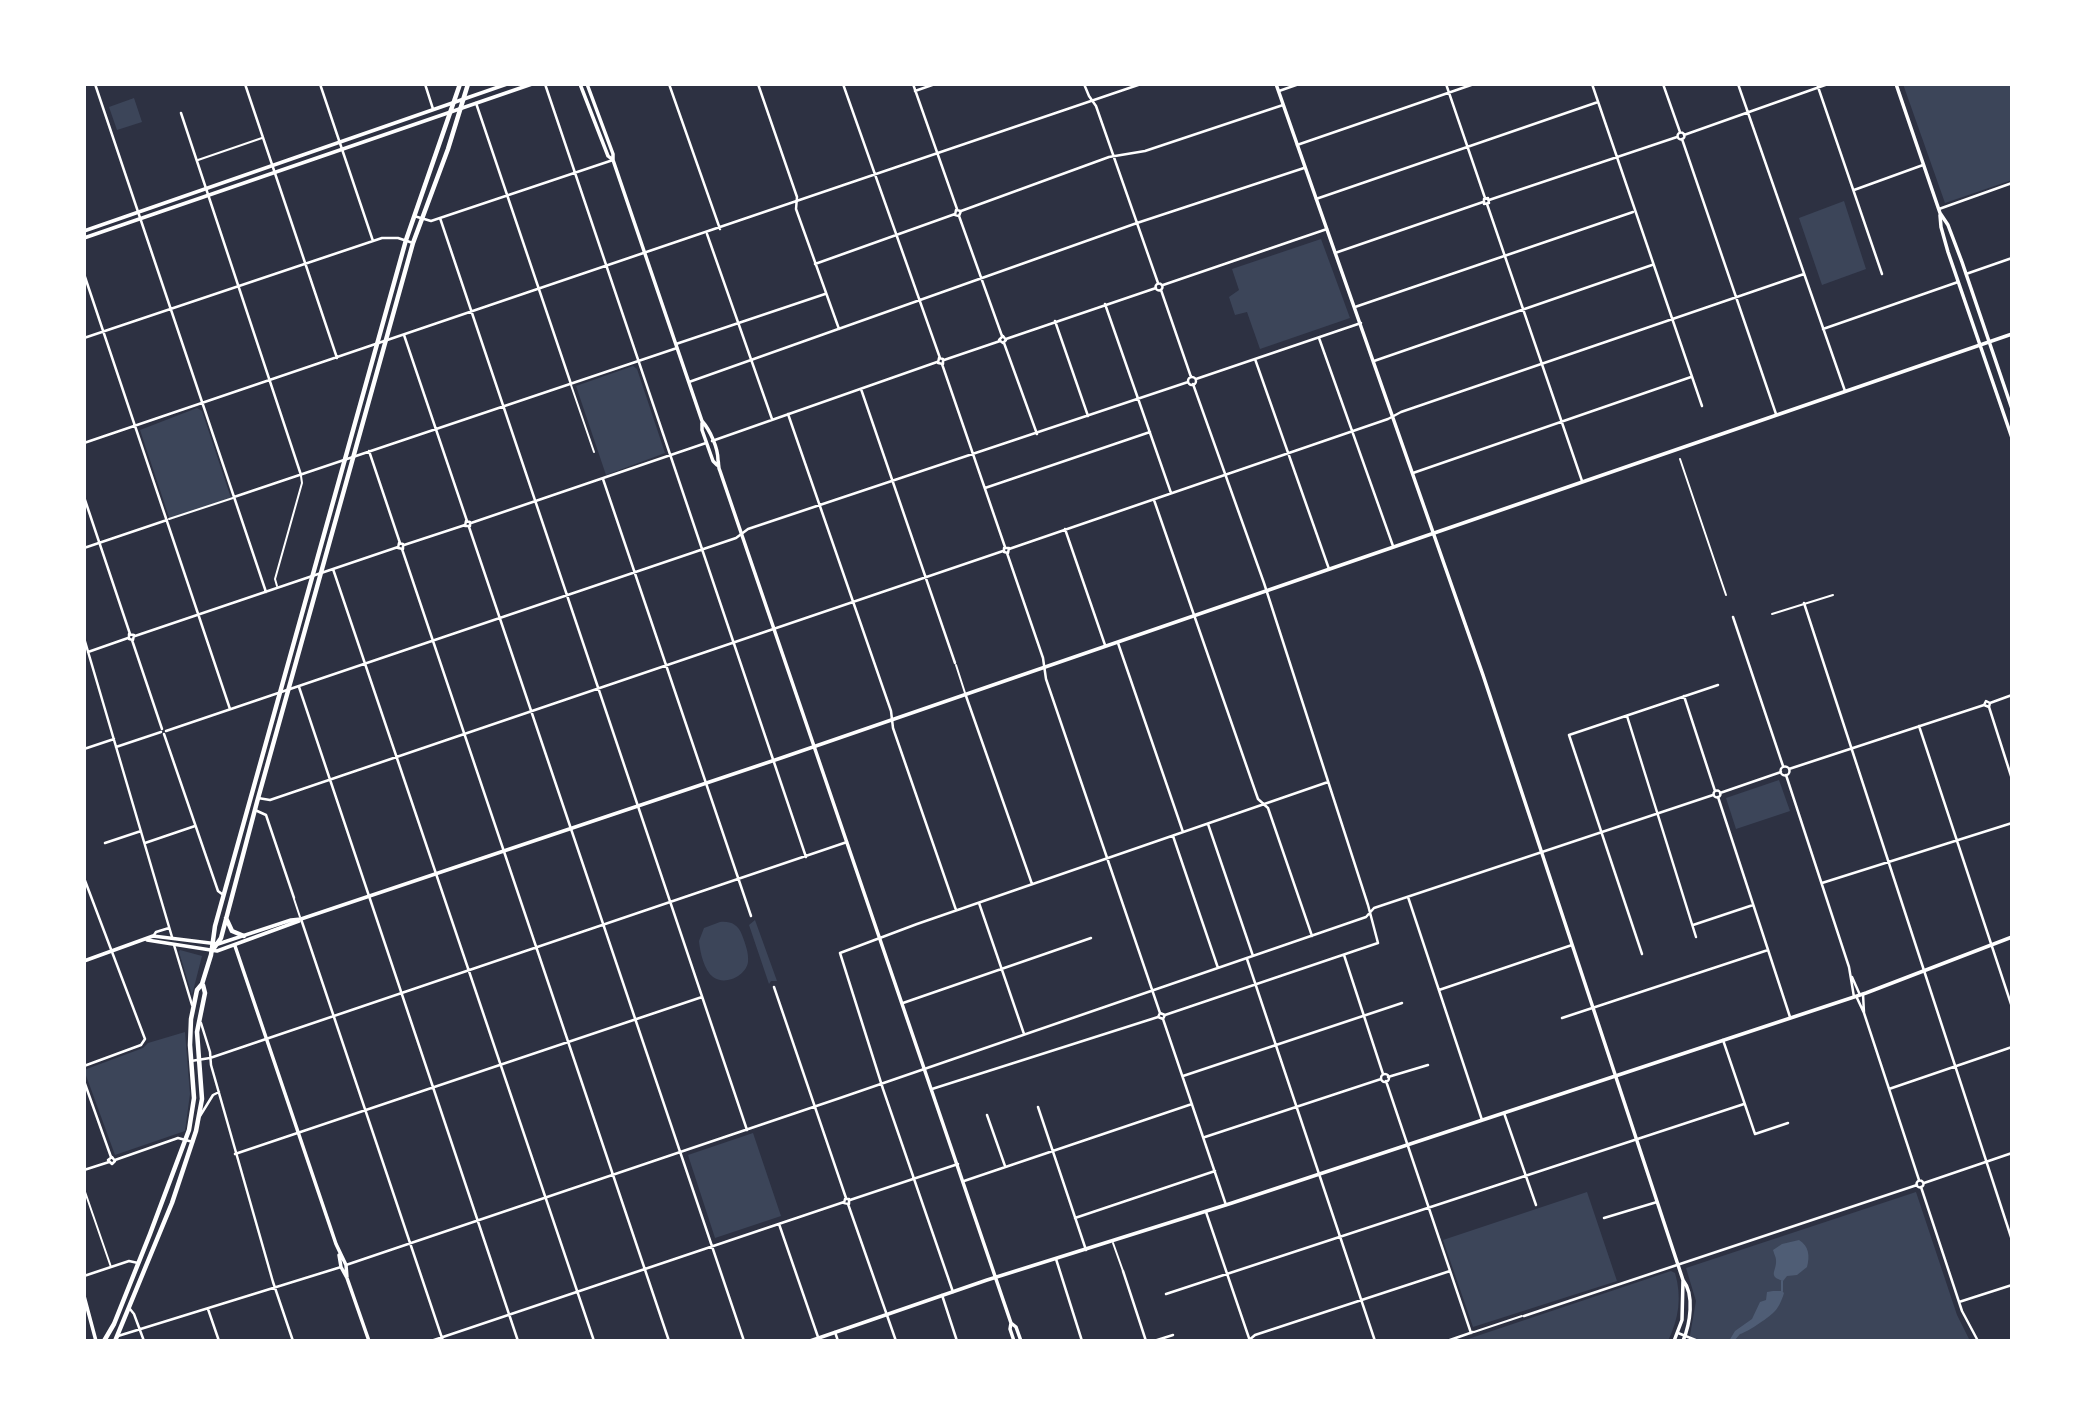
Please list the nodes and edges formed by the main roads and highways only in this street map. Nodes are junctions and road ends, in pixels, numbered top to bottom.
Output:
1 (460, 84) edge
2 (468, 84) edge
3 (507, 84) edge
4 (533, 84) edge
5 (580, 84) edge
6 (587, 84) edge
7 (1276, 84) edge
8 (1896, 84) edge
9 (464, 98) junction
10 (455, 101) junction
11 (462, 108) junction
12 (452, 111) junction
13 (613, 160) junction
14 (1939, 211) junction
15 (84, 231) edge
16 (84, 237) edge
17 (2012, 334) edge
18 (1990, 342) junction
19 (1980, 345) junction
20 (2012, 409) edge
21 (702, 421) junction
22 (2012, 438) edge
23 (718, 465) junction
24 (1434, 532) junction
25 (814, 746) junction
26 (226, 918) junction
27 (301, 919) junction
28 (244, 936) junction
29 (2012, 937) edge
30 (147, 940) junction
31 (214, 944) junction
32 (235, 946) junction
33 (212, 951) junction
34 (84, 961) edge
35 (202, 985) junction
36 (1615, 1075) junction
37 (996, 1277) junction
38 (1683, 1280) junction
39 (84, 1296) edge
40 (1011, 1323) junction
41 (117, 1338) edge
42 (96, 1341) edge
43 (104, 1341) edge
44 (369, 1341) edge
45 (810, 1341) edge
46 (1014, 1341) edge
47 (1021, 1341) edge
48 (1674, 1341) edge
49 (1683, 1341) edge

1 - 10 main road
2 - 9 main road
3 - 9 main road
4 - 11 main road
5 - 13 main road
6 - 13 main road
7 - 24 main road
8 - 14 main road
9 - 10 main road
9 - 11 main road
10 - 12 main road
10 - 15 main road
11 - 12 main road
11 - 26 main road
12 - 16 main road
12 - 31 main road
13 - 21 main road
14 - 18 main road
14 - 19 main road
17 - 18 main road
18 - 19 main road
18 - 20 main road
19 - 22 main road
19 - 24 main road
21 - 23 main road
21 - 23 main road
23 - 25 main road
24 - 25 main road
24 - 36 main road
25 - 27 main road
25 - 37 main road
26 - 28 main road
26 - 31 main road
27 - 28 main road
27 - 32 main road
28 - 31 main road
29 - 36 main road
30 - 31 main road
30 - 33 main road
30 - 34 main road
31 - 33 main road
32 - 33 main road
32 - 44 main road
33 - 35 main road
35 - 41 main road
35 - 43 main road
36 - 37 main road
36 - 38 main road
37 - 40 main road
37 - 45 main road
38 - 48 main road
38 - 49 main road
39 - 42 main road
40 - 46 main road
40 - 47 main road

